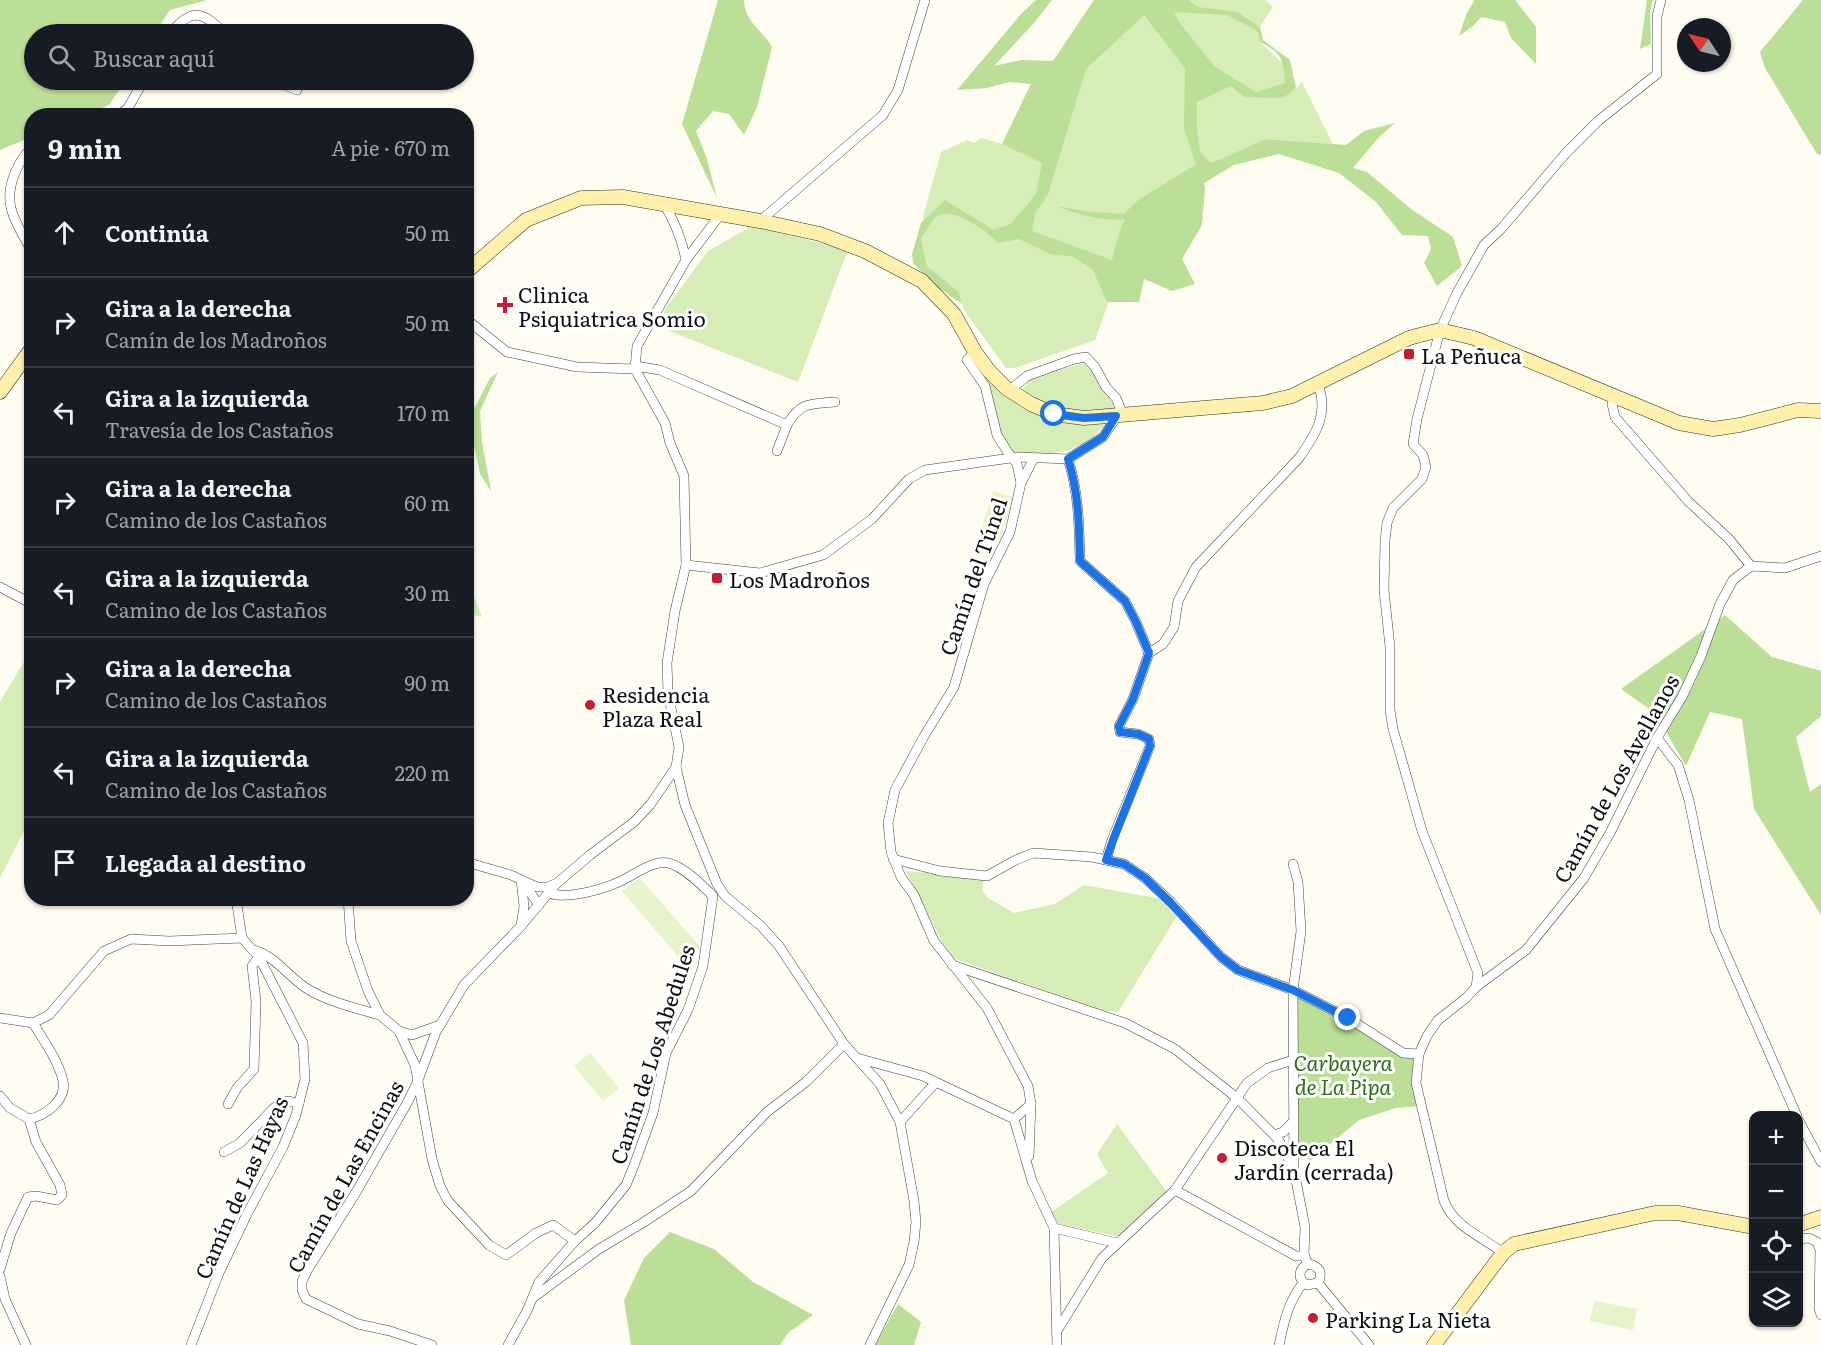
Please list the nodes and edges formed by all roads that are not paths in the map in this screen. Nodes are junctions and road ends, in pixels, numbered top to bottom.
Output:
1 (926, 0) edge
2 (1661, 0) edge
3 (180, 24) edge
4 (215, 24) edge
5 (138, 90) edge
6 (128, 108) edge
7 (24, 157) edge
8 (664, 204) junction
9 (720, 215) junction
10 (760, 222) junction
11 (24, 235) edge
12 (686, 260) junction
13 (474, 265) edge
14 (474, 325) edge
15 (1440, 330) junction
16 (975, 351) junction
17 (24, 359) edge
18 (635, 368) junction
19 (1317, 384) junction
20 (1010, 390) junction
21 (0, 392) edge
22 (1616, 396) junction
23 (835, 402) dead end
24 (1821, 411) edge
25 (1120, 416) junction
26 (787, 425) junction
27 (777, 452) dead end
28 (1014, 458) junction
29 (1034, 458) junction
30 (1068, 459) junction
31 (1021, 483) junction
32 (1821, 556) edge
33 (686, 565) junction
34 (1751, 566) junction
35 (0, 587) edge
36 (24, 600) edge
37 (1149, 653) junction
38 (1657, 738) junction
39 (676, 767) junction
40 (893, 859) junction
41 (1106, 860) junction
42 (1293, 864) dead end
43 (474, 865) edge
44 (521, 880) junction
45 (556, 884) junction
46 (549, 893) junction
47 (539, 905) junction
48 (237, 906) edge
49 (349, 906) edge
50 (521, 926) junction
51 (242, 938) junction
52 (256, 953) junction
53 (952, 965) junction
54 (1476, 987) junction
55 (1293, 990) junction
56 (380, 1015) junction
57 (0, 1018) edge
58 (33, 1023) junction
59 (440, 1025) junction
60 (399, 1031) junction
61 (844, 1044) junction
62 (1419, 1054) junction
63 (857, 1058) junction
64 (1293, 1060) junction
65 (936, 1082) junction
66 (417, 1083) junction
67 (0, 1096) edge
68 (1236, 1098) junction
69 (228, 1104) dead end
70 (299, 1104) junction
71 (1031, 1104) junction
72 (1795, 1111) edge
73 (29, 1119) junction
74 (1014, 1119) junction
75 (900, 1122) junction
76 (1293, 1122) junction
77 (1803, 1127) edge
78 (1274, 1135) junction
79 (224, 1152) dead end
80 (1821, 1162) edge
81 (1029, 1167) junction
82 (1294, 1170) junction
83 (1175, 1190) junction
84 (1821, 1217) edge
85 (1803, 1223) edge
86 (1749, 1226) edge
87 (1054, 1228) junction
88 (1803, 1239) edge
89 (575, 1241) junction
90 (1117, 1243) junction
91 (1503, 1253) junction
92 (1307, 1260) junction
93 (0, 1269) edge
94 (0, 1276) edge
95 (1303, 1282) junction
96 (1318, 1283) junction
97 (532, 1298) junction
98 (1821, 1315) edge
99 (1057, 1331) junction
100 (26, 1345) edge
101 (191, 1345) edge
102 (432, 1345) edge
103 (508, 1345) edge
104 (870, 1345) edge
105 (1057, 1345) edge
106 (1279, 1345) edge
107 (1369, 1345) edge
108 (1434, 1345) edge

1 - 10 street
2 - 15 street
3 - 4 street
5 - 6 street
7 - 11 street
8 - 9 street
8 - 12 street
8 - 13 street
9 - 10 street
9 - 12 street
10 - 16 street
12 - 18 street
14 - 18 street
15 - 19 street
15 - 22 street
15 - 54 street
16 - 20 street
16 - 28 street
17 - 21 street
18 - 26 street
18 - 33 street
19 - 25 street
19 - 37 street
20 - 25 street
20 - 25 street
22 - 24 street
22 - 34 street
23 - 26 street
25 - 30 street
26 - 27 street
28 - 29 street
28 - 31 street
28 - 33 street
29 - 30 street
29 - 31 street
30 - 37 street
31 - 40 street, Camín del Túnel
32 - 34 street
33 - 39 street
34 - 38 street, Camín de Los Avellanos
35 - 36 street
37 - 41 street
38 - 54 street, Camín de Los Avellanos
38 - 72 street
39 - 45 street, Camín de Las Encinas
39 - 61 street
40 - 41 street
40 - 53 street, Camín del Túnel
41 - 55 street
42 - 55 street
43 - 44 street
44 - 45 street
44 - 47 street
44 - 50 street
45 - 46 street, Camín de Las Encinas
46 - 47 street, Camín de Las Encinas
46 - 89 street, Camín de Los Abedules
47 - 50 street, Camín de Las Encinas
48 - 51 street
49 - 56 street
50 - 59 street, Camín de Las Encinas
51 - 52 street, Camín de Las Hayas
51 - 58 street
52 - 56 street
52 - 69 street
52 - 70 street, Camín de Las Hayas
53 - 68 street
53 - 71 street, Camín del Túnel
54 - 62 street, Camín de Los Avellanos
55 - 62 street
55 - 64 street
56 - 60 street
57 - 58 street
58 - 73 street
59 - 60 street
59 - 66 street, Camín de Las Encinas
60 - 66 street
61 - 63 street
61 - 97 street
62 - 91 street, Camín de Los Avellanos
63 - 65 street
63 - 75 street
64 - 68 street
64 - 76 street
65 - 74 street
65 - 75 street
66 - 89 street
66 - 102 street, Camín de Las Encinas
67 - 73 street
68 - 78 street
68 - 83 street
70 - 79 street
70 - 101 street, Camín de Las Hayas
71 - 74 street
71 - 81 street, Camín del Túnel
73 - 93 street
74 - 81 street
75 - 104 street
76 - 78 street
76 - 82 street
77 - 80 street
78 - 82 street
81 - 87 street
82 - 92 street
83 - 90 street
83 - 92 street
84 - 85 street
86 - 91 street
87 - 90 street
87 - 99 street
88 - 98 street
89 - 97 street
90 - 99 street
91 - 108 street
92 - 95 street
92 - 96 street
94 - 100 street
95 - 96 street
95 - 106 street
96 - 107 street
97 - 103 street
99 - 105 street

